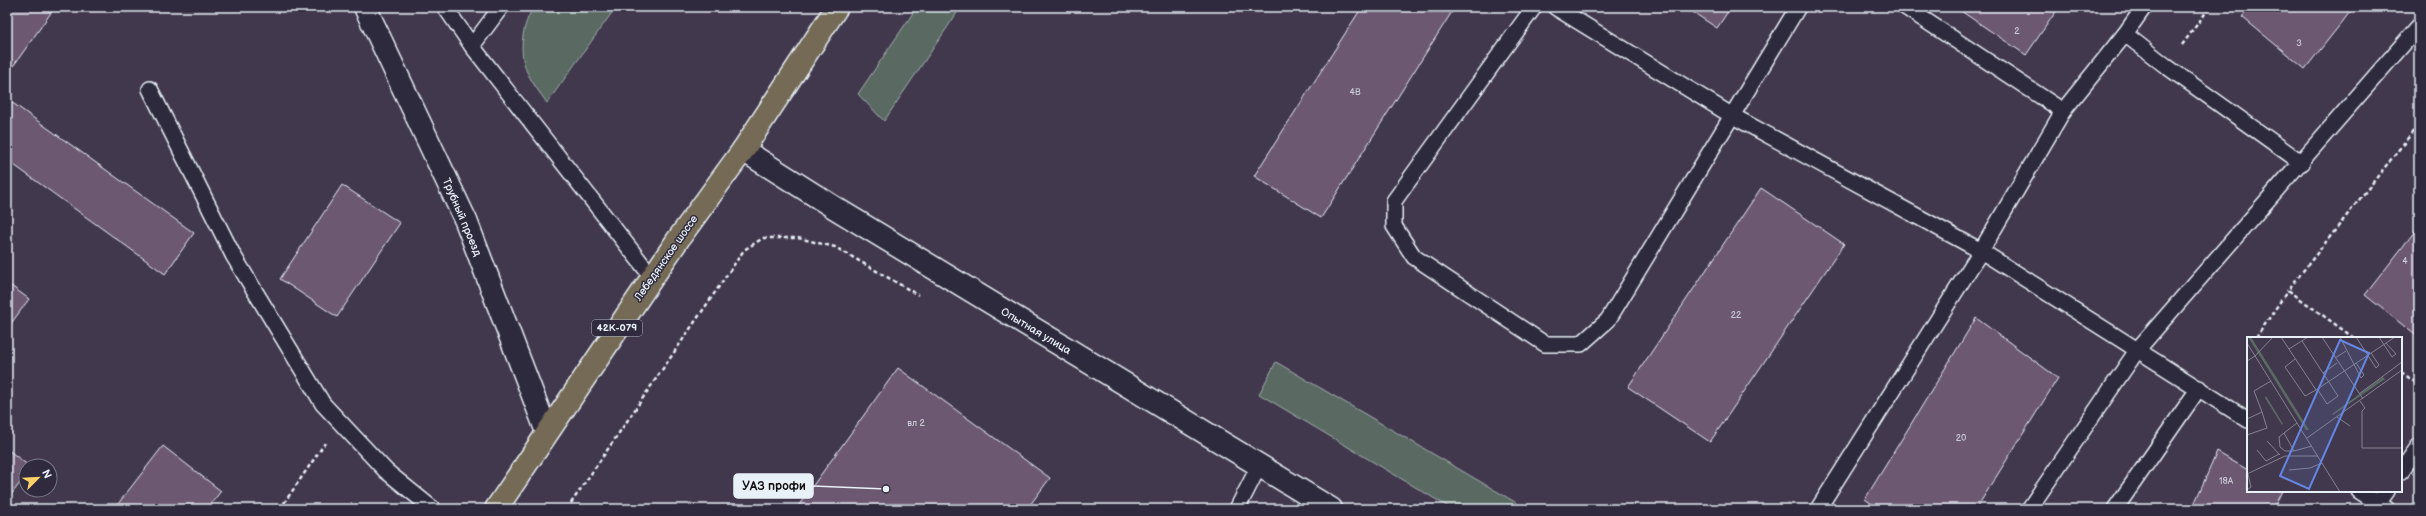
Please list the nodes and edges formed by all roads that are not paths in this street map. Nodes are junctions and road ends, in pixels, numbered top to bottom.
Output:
1 (365, 7) edge
2 (445, 7) edge
3 (501, 7) edge
4 (837, 7) edge
5 (1534, 7) edge
6 (1555, 7) edge
7 (1798, 7) edge
8 (1905, 7) edge
9 (2144, 7) edge
10 (2419, 26) edge
11 (2125, 34) junction
12 (472, 46) junction
13 (150, 89) dead end
14 (2063, 111) junction
15 (1731, 115) junction
16 (743, 150) junction
17 (2302, 163) junction
18 (1981, 251) junction
19 (652, 277) junction
20 (2138, 349) junction
21 (2199, 388) junction
22 (2247, 419) edge
23 (547, 432) junction
24 (2419, 446) edge
25 (1259, 466) junction
26 (2402, 470) edge
27 (2360, 492) edge
28 (2387, 492) edge
29 (2380, 507) edge
30 (433, 509) edge
31 (496, 509) edge
32 (1237, 509) edge
33 (1331, 509) edge
34 (1818, 509) edge
35 (2029, 509) edge
36 (2115, 509) edge

1 - 23 street, Трубный проезд
2 - 12 lane
3 - 12 lane
4 - 16 main road, Лебедянское шоссе / 42К-079
5 - 15 lane
6 - 15 lane
7 - 15 lane
8 - 14 lane
9 - 11 lane
10 - 17 lane
11 - 14 lane
11 - 17 lane
12 - 19 lane
13 - 30 lane
14 - 18 lane
15 - 18 lane
16 - 19 main road, Лебедянское шоссе / 42К-079
16 - 25 street, Опытная улица
17 - 20 lane
18 - 20 lane
18 - 34 lane
19 - 23 main road, Лебедянское шоссе / 42К-079
20 - 21 lane
20 - 35 lane
21 - 22 lane
21 - 36 lane
23 - 31 main road, Лебедянское шоссе / 42К-079
24 - 26 lane
25 - 32 lane
25 - 33 street, Опытная улица
27 - 29 lane
28 - 29 lane

